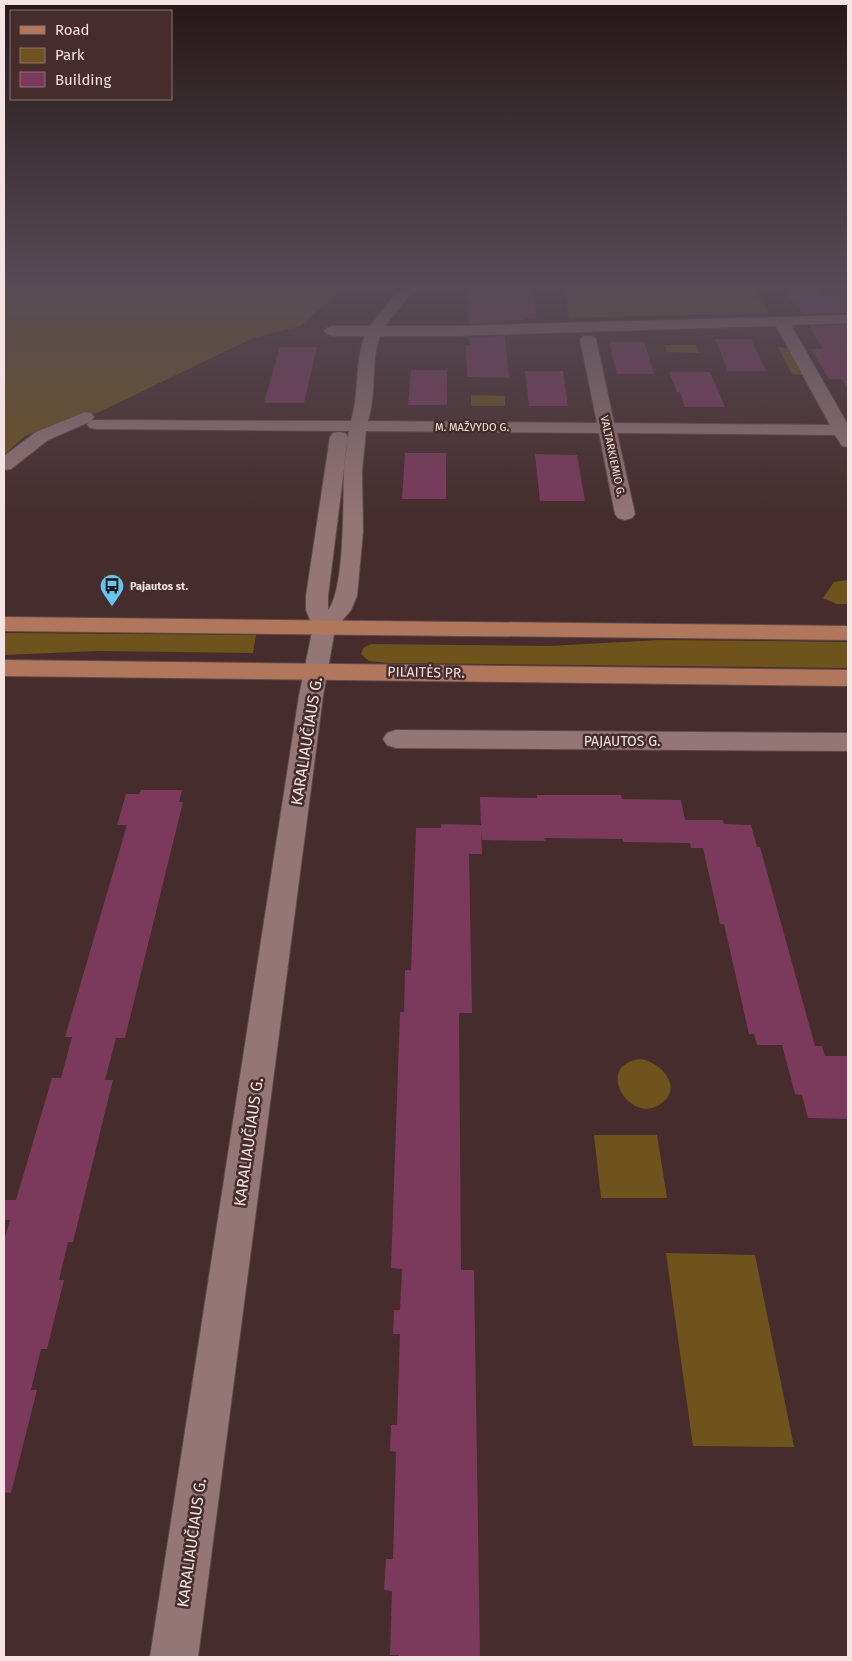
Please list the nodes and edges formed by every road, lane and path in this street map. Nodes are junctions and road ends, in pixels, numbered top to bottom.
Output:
1 (352, 365) edge
2 (366, 365) edge
3 (594, 365) edge
4 (806, 365) edge
5 (350, 381) dead end
6 (349, 421) junction
7 (608, 428) junction
8 (846, 434) edge
9 (4, 465) edge
10 (625, 514) dead end
11 (4, 624) edge
12 (324, 627) junction
13 (848, 633) edge
14 (4, 668) edge
15 (316, 671) junction
16 (848, 678) edge
17 (396, 739) dead end
18 (848, 742) edge
19 (174, 1657) edge

1 - 5 street, KARALIAUČIAUS G.
2 - 6 street, KARALIAUČIAUS G.
3 - 7 street, VALTARKIEMIO G.
4 - 8 street
6 - 7 street, M. MAŽVYDO G.
6 - 9 street, M. MAŽVYDO G.
6 - 12 street, KARALIAUČIAUS G.
6 - 12 street, KARALIAUČIAUS G.
7 - 8 street, M. MAŽVYDO G.
7 - 10 street, VALTARKIEMIO G.
11 - 12 main road
12 - 13 main road
12 - 15 street, KARALIAUČIAUS G.
14 - 15 main road, PILAITĖS PR.
15 - 16 main road, PILAITĖS PR.
15 - 19 street, KARALIAUČIAUS G.
17 - 18 street, PAJAUTOS G.

